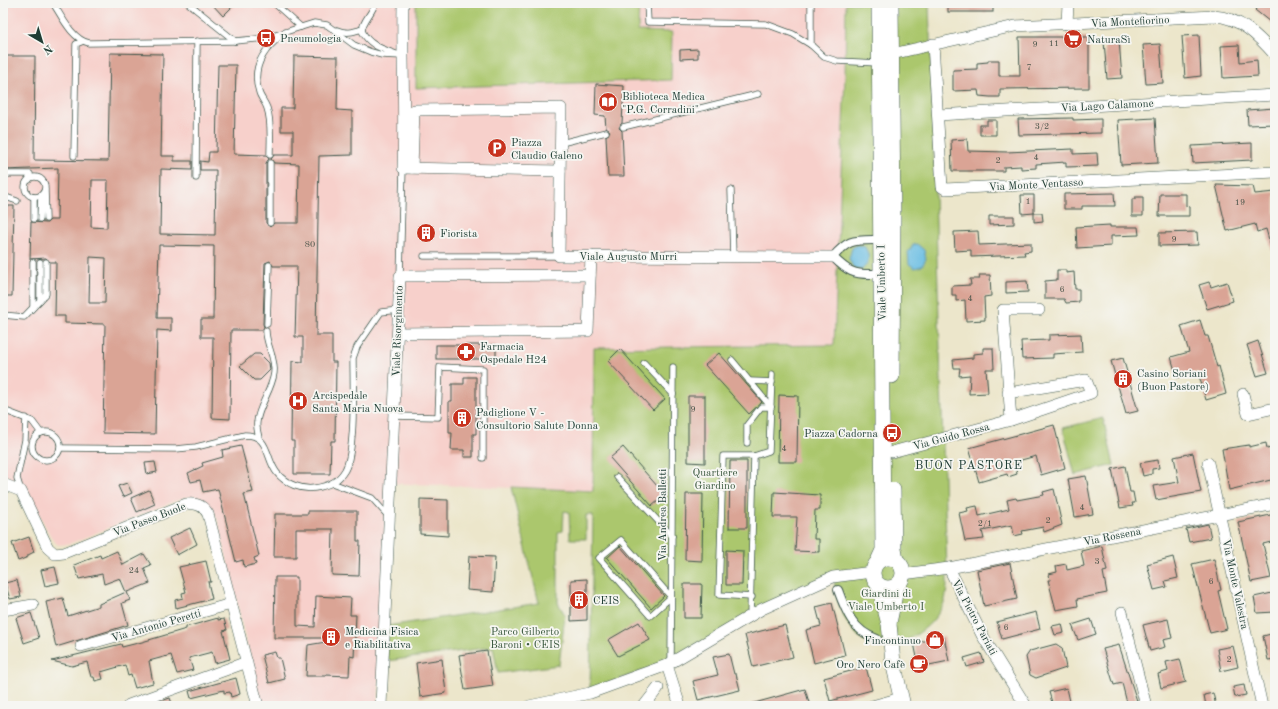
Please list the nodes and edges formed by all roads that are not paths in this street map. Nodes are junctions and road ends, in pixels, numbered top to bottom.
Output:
1 (53, 3) edge
2 (188, 3) edge
3 (274, 3) edge
4 (375, 3) edge
5 (403, 3) edge
6 (647, 3) edge
7 (811, 3) edge
8 (879, 3) edge
9 (891, 3) edge
10 (1068, 3) edge
11 (1067, 24) junction
12 (327, 25) junction
13 (301, 27) junction
14 (362, 29) junction
15 (286, 32) junction
16 (354, 32) junction
17 (365, 36) junction
18 (197, 41) junction
19 (235, 41) junction
20 (81, 42) junction
21 (351, 42) junction
22 (933, 44) junction
23 (811, 45) junction
24 (356, 46) junction
25 (892, 54) junction
26 (1275, 55) edge
27 (402, 56) junction
28 (878, 63) junction
29 (758, 94) dead end
30 (1275, 95) edge
31 (938, 116) junction
32 (409, 117) junction
33 (622, 127) dead end
34 (606, 132) dead end
35 (561, 143) junction
36 (270, 155) dead end
37 (74, 156) dead end
38 (270, 163) dead end
39 (408, 168) junction
40 (560, 171) junction
41 (1275, 172) edge
42 (3, 174) edge
43 (196, 178) dead end
44 (29, 180) junction
45 (45, 188) junction
46 (731, 190) dead end
47 (3, 196) edge
48 (41, 196) junction
49 (34, 197) junction
50 (17, 201) dead end
51 (40, 219) junction
52 (270, 222) dead end
53 (873, 240) dead end
54 (424, 256) dead end
55 (559, 256) junction
56 (591, 256) junction
57 (733, 256) junction
58 (833, 257) junction
59 (33, 262) dead end
60 (40, 262) dead end
61 (46, 262) dead end
62 (269, 266) dead end
63 (874, 274) dead end
64 (590, 275) junction
65 (400, 276) junction
66 (40, 300) junction
67 (33, 307) junction
68 (398, 310) junction
69 (1039, 310) dead end
70 (3, 315) edge
71 (267, 324) dead end
72 (266, 331) dead end
73 (398, 333) junction
74 (732, 360) dead end
75 (644, 363) dead end
76 (673, 367) dead end
77 (772, 374) dead end
78 (749, 381) junction
79 (772, 382) junction
80 (1008, 393) junction
81 (673, 394) junction
82 (1243, 394) dead end
83 (771, 407) junction
84 (1275, 408) edge
85 (3, 410) edge
86 (394, 416) junction
87 (26, 418) junction
88 (1010, 420) junction
89 (41, 433) junction
90 (259, 438) junction
91 (747, 443) dead end
92 (60, 448) junction
93 (892, 452) junction
94 (754, 456) junction
95 (483, 458) dead end
96 (1208, 463) dead end
97 (617, 477) dead end
98 (332, 483) junction
99 (3, 484) edge
100 (21, 492) junction
101 (1275, 504) edge
102 (1220, 514) junction
103 (389, 517) junction
104 (672, 536) junction
105 (896, 560) junction
106 (875, 566) junction
107 (949, 568) junction
108 (900, 580) junction
109 (879, 586) junction
110 (838, 590) dead end
111 (671, 597) junction
112 (752, 597) junction
113 (231, 604) junction
114 (33, 605) dead end
115 (3, 610) edge
116 (1122, 612) dead end
117 (750, 616) junction
118 (889, 624) junction
119 (877, 638) dead end
120 (81, 646) dead end
121 (247, 662) junction
122 (669, 664) junction
123 (658, 688) dead end
124 (902, 702) edge
125 (129, 705) edge
126 (258, 706) edge
127 (381, 706) edge
128 (529, 706) edge
129 (644, 706) edge
130 (680, 706) edge
131 (872, 706) edge
132 (1026, 706) edge
133 (1146, 706) edge
134 (1262, 706) edge

1 - 20 lane
2 - 19 lane
3 - 13 lane
4 - 14 lane
5 - 27 street, Viale Risorgimento
6 - 23 lane
7 - 23 lane
8 - 28 main road, Viale Umberto I
9 - 25 main road, Viale Umberto I
10 - 11 street
11 - 22 street, Via Montefiorino
11 - 26 street, Via Montefiorino
12 - 13 lane
12 - 16 lane
12 - 21 lane
13 - 15 lane
14 - 16 lane
14 - 17 lane
15 - 19 lane
15 - 36 lane
16 - 17 lane
16 - 21 lane
17 - 24 lane
17 - 27 lane
18 - 19 lane
18 - 20 lane
18 - 43 lane
20 - 37 lane
21 - 24 lane
22 - 25 street, Via Montefiorino
22 - 31 street, Via Monte Ventasso
23 - 28 lane
24 - 27 lane
25 - 93 main road, Viale Umberto I
27 - 32 street, Viale Risorgimento
28 - 106 main road, Viale Umberto I
29 - 33 lane
30 - 31 street, Via Lago Calamone
31 - 41 street, Via Monte Ventasso
32 - 35 street
32 - 39 street, Viale Risorgimento
34 - 35 lane
35 - 40 street
38 - 52 lane
39 - 40 street
39 - 65 lane, Viale Risorgimento
40 - 55 street
42 - 44 lane
44 - 45 lane
44 - 49 lane
45 - 48 lane
45 - 51 lane
46 - 57 lane
47 - 50 lane
48 - 49 lane
48 - 51 lane
49 - 51 lane
53 - 58 street
54 - 55 lane, Viale Augusto Murri
55 - 56 street, Viale Augusto Murri
56 - 57 street, Viale Augusto Murri
56 - 64 street
57 - 58 street, Viale Augusto Murri
58 - 63 street
59 - 67 lane
60 - 66 lane
61 - 66 lane
62 - 71 lane
64 - 65 street, Viale Augusto Murri
64 - 73 street
65 - 68 street, Viale Risorgimento
66 - 67 lane
67 - 70 lane
68 - 73 street, Viale Risorgimento
68 - 98 lane
69 - 80 street
72 - 90 lane
73 - 86 street, Viale Risorgimento
74 - 78 lane
75 - 81 lane
76 - 81 lane, Via Andrea Balletti
77 - 79 lane
78 - 79 lane
78 - 83 lane
79 - 83 lane
80 - 88 street
80 - 88 street, Via Guido Rossa
81 - 104 lane, Via Andrea Balletti
82 - 84 street
83 - 91 lane
83 - 94 lane
85 - 87 lane
86 - 95 lane
86 - 103 street, Viale Risorgimento
87 - 89 lane
87 - 100 lane
88 - 93 street, Via Guido Rossa
89 - 92 lane
89 - 92 lane
90 - 92 lane
90 - 98 lane
93 - 105 main road, Viale Umberto I
94 - 112 lane
94 - 112 lane
96 - 102 street, Via Monte Valestra
97 - 104 lane
98 - 103 lane
99 - 100 street
100 - 113 street, Via Passo Buole
101 - 102 street, Via Rossena
102 - 107 street, Via Rossena
102 - 134 street, Via Monte Valestra
103 - 127 street, Viale Risorgimento
104 - 111 lane, Via Andrea Balletti
105 - 106 main road
105 - 108 main road
106 - 109 main road
106 - 117 street
107 - 108 street, Via Pietro Pariati
107 - 132 street, Via Pietro Pariati
108 - 109 main road
108 - 118 main road
109 - 118 main road
110 - 119 street
111 - 111 lane
111 - 122 lane, Via Andrea Balletti
112 - 117 lane
113 - 120 street, Via Antonio Peretti
113 - 121 street, Via Passo Buole
114 - 115 street
116 - 133 street
117 - 122 street
118 - 124 main road
121 - 125 street
121 - 126 street, Via Passo Buole
122 - 128 street
122 - 130 street
123 - 129 street
124 - 131 street

